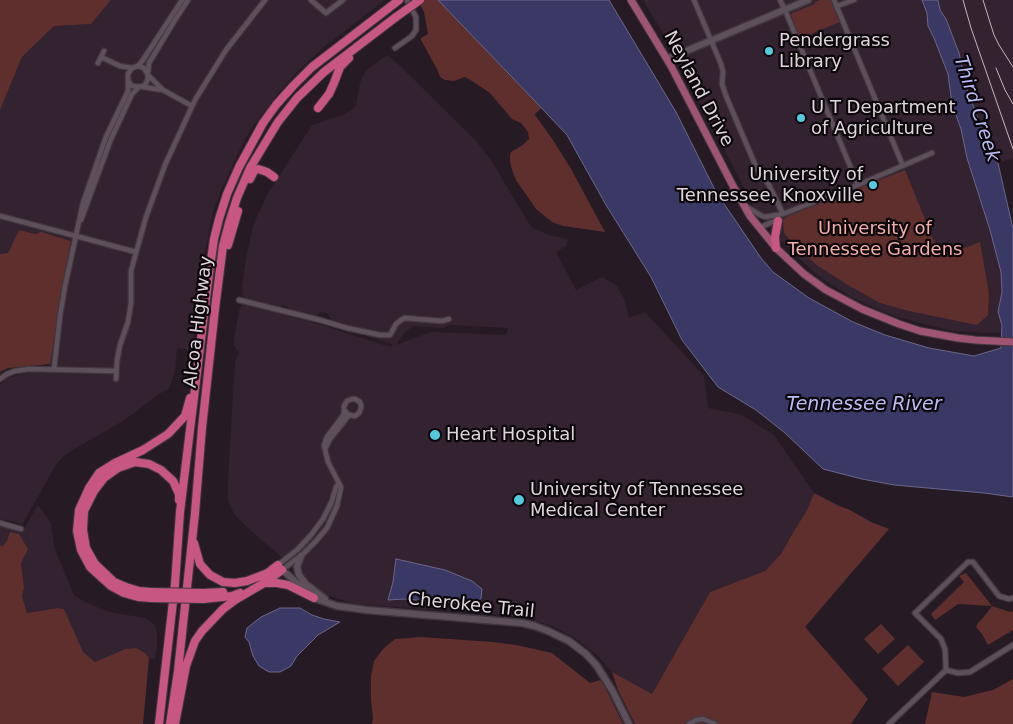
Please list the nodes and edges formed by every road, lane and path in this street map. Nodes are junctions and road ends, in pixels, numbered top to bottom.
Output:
1 (182, 0) edge
2 (188, 0) edge
3 (264, 0) edge
4 (311, 0) edge
5 (343, 0) edge
6 (399, 0) edge
7 (407, 0) edge
8 (420, 0) edge
9 (632, 0) edge
10 (694, 0) edge
11 (780, 0) edge
12 (808, 0) edge
13 (834, 0) edge
14 (854, 0) edge
15 (837, 6) junction
16 (785, 10) junction
17 (384, 27) junction
18 (710, 40) junction
19 (395, 48) dead end
20 (104, 51) dead end
21 (101, 57) junction
22 (666, 59) junction
23 (98, 63) dead end
24 (120, 66) junction
25 (138, 66) junction
26 (132, 68) junction
27 (148, 74) junction
28 (128, 79) junction
29 (140, 87) junction
30 (163, 90) junction
31 (192, 106) junction
32 (318, 108) dead end
33 (932, 153) dead end
34 (903, 166) junction
35 (274, 177) dead end
36 (858, 185) junction
37 (743, 204) junction
38 (0, 216) edge
39 (780, 217) junction
40 (760, 228) junction
41 (77, 233) junction
42 (776, 248) junction
43 (136, 252) junction
44 (219, 281) junction
45 (239, 300) dead end
46 (449, 319) dead end
47 (203, 320) junction
48 (1013, 342) edge
49 (54, 370) junction
50 (116, 371) junction
51 (0, 379) edge
52 (116, 379) dead end
53 (345, 411) junction
54 (349, 415) junction
55 (325, 451) junction
56 (339, 483) junction
57 (180, 512) junction
58 (0, 523) edge
59 (21, 529) dead end
60 (193, 533) junction
61 (301, 556) junction
62 (280, 568) junction
63 (268, 573) junction
64 (264, 583) junction
65 (151, 595) junction
66 (203, 596) junction
67 (314, 598) junction
68 (1013, 598) edge
69 (336, 606) junction
70 (1013, 645) edge
71 (946, 670) junction
72 (160, 724) edge
73 (170, 724) edge
74 (175, 724) edge
75 (629, 724) edge
76 (689, 724) edge
77 (714, 724) edge
78 (889, 724) edge

1 - 25 street
2 - 27 street
3 - 31 street
4 - 5 street
6 - 47 highway, Alcoa Highway
7 - 19 street
8 - 17 highway, Alcoa Highway, bridge
9 - 22 main road, Neyland Drive
10 - 18 street
11 - 16 street
12 - 16 street
13 - 15 street
14 - 15 street
15 - 34 street
16 - 18 street
16 - 36 street
17 - 32 highway
17 - 44 highway, Alcoa Highway
18 - 22 street
18 - 39 street
20 - 21 street
21 - 23 street
21 - 24 street
22 - 37 main road, Neyland Drive
24 - 26 street
24 - 28 street
25 - 26 street
25 - 27 street
26 - 28 street
27 - 29 street
27 - 30 street
28 - 29 street
28 - 41 street
29 - 30 street
29 - 41 street
30 - 31 street
31 - 43 street
33 - 34 street
34 - 36 street
35 - 44 highway
36 - 39 street
37 - 39 street
37 - 40 main road, Neyland Drive
38 - 41 street
39 - 40 street
39 - 42 highway
40 - 42 main road, Neyland Drive
41 - 43 street
41 - 49 street
42 - 48 main road, Neyland Drive
43 - 50 street
44 - 60 highway, Alcoa Highway
45 - 46 street
47 - 57 highway, Alcoa Highway
47 - 65 highway
49 - 50 street
49 - 51 street
50 - 52 street
53 - 54 street
53 - 54 street
53 - 55 street
54 - 55 street
55 - 56 street
56 - 61 street
56 - 62 street
57 - 65 highway
57 - 72 highway, Alcoa Highway
58 - 59 street
60 - 63 highway
60 - 73 highway, Alcoa Highway
61 - 62 street
61 - 69 street
62 - 63 highway
62 - 64 highway
62 - 67 street, Cherokee Trail
63 - 66 highway
64 - 66 highway
64 - 67 highway
64 - 74 highway
65 - 66 highway, bridge
67 - 69 street, Cherokee Trail
68 - 71 street
69 - 75 street, Cherokee Trail
70 - 71 street
71 - 78 street
76 - 77 street

